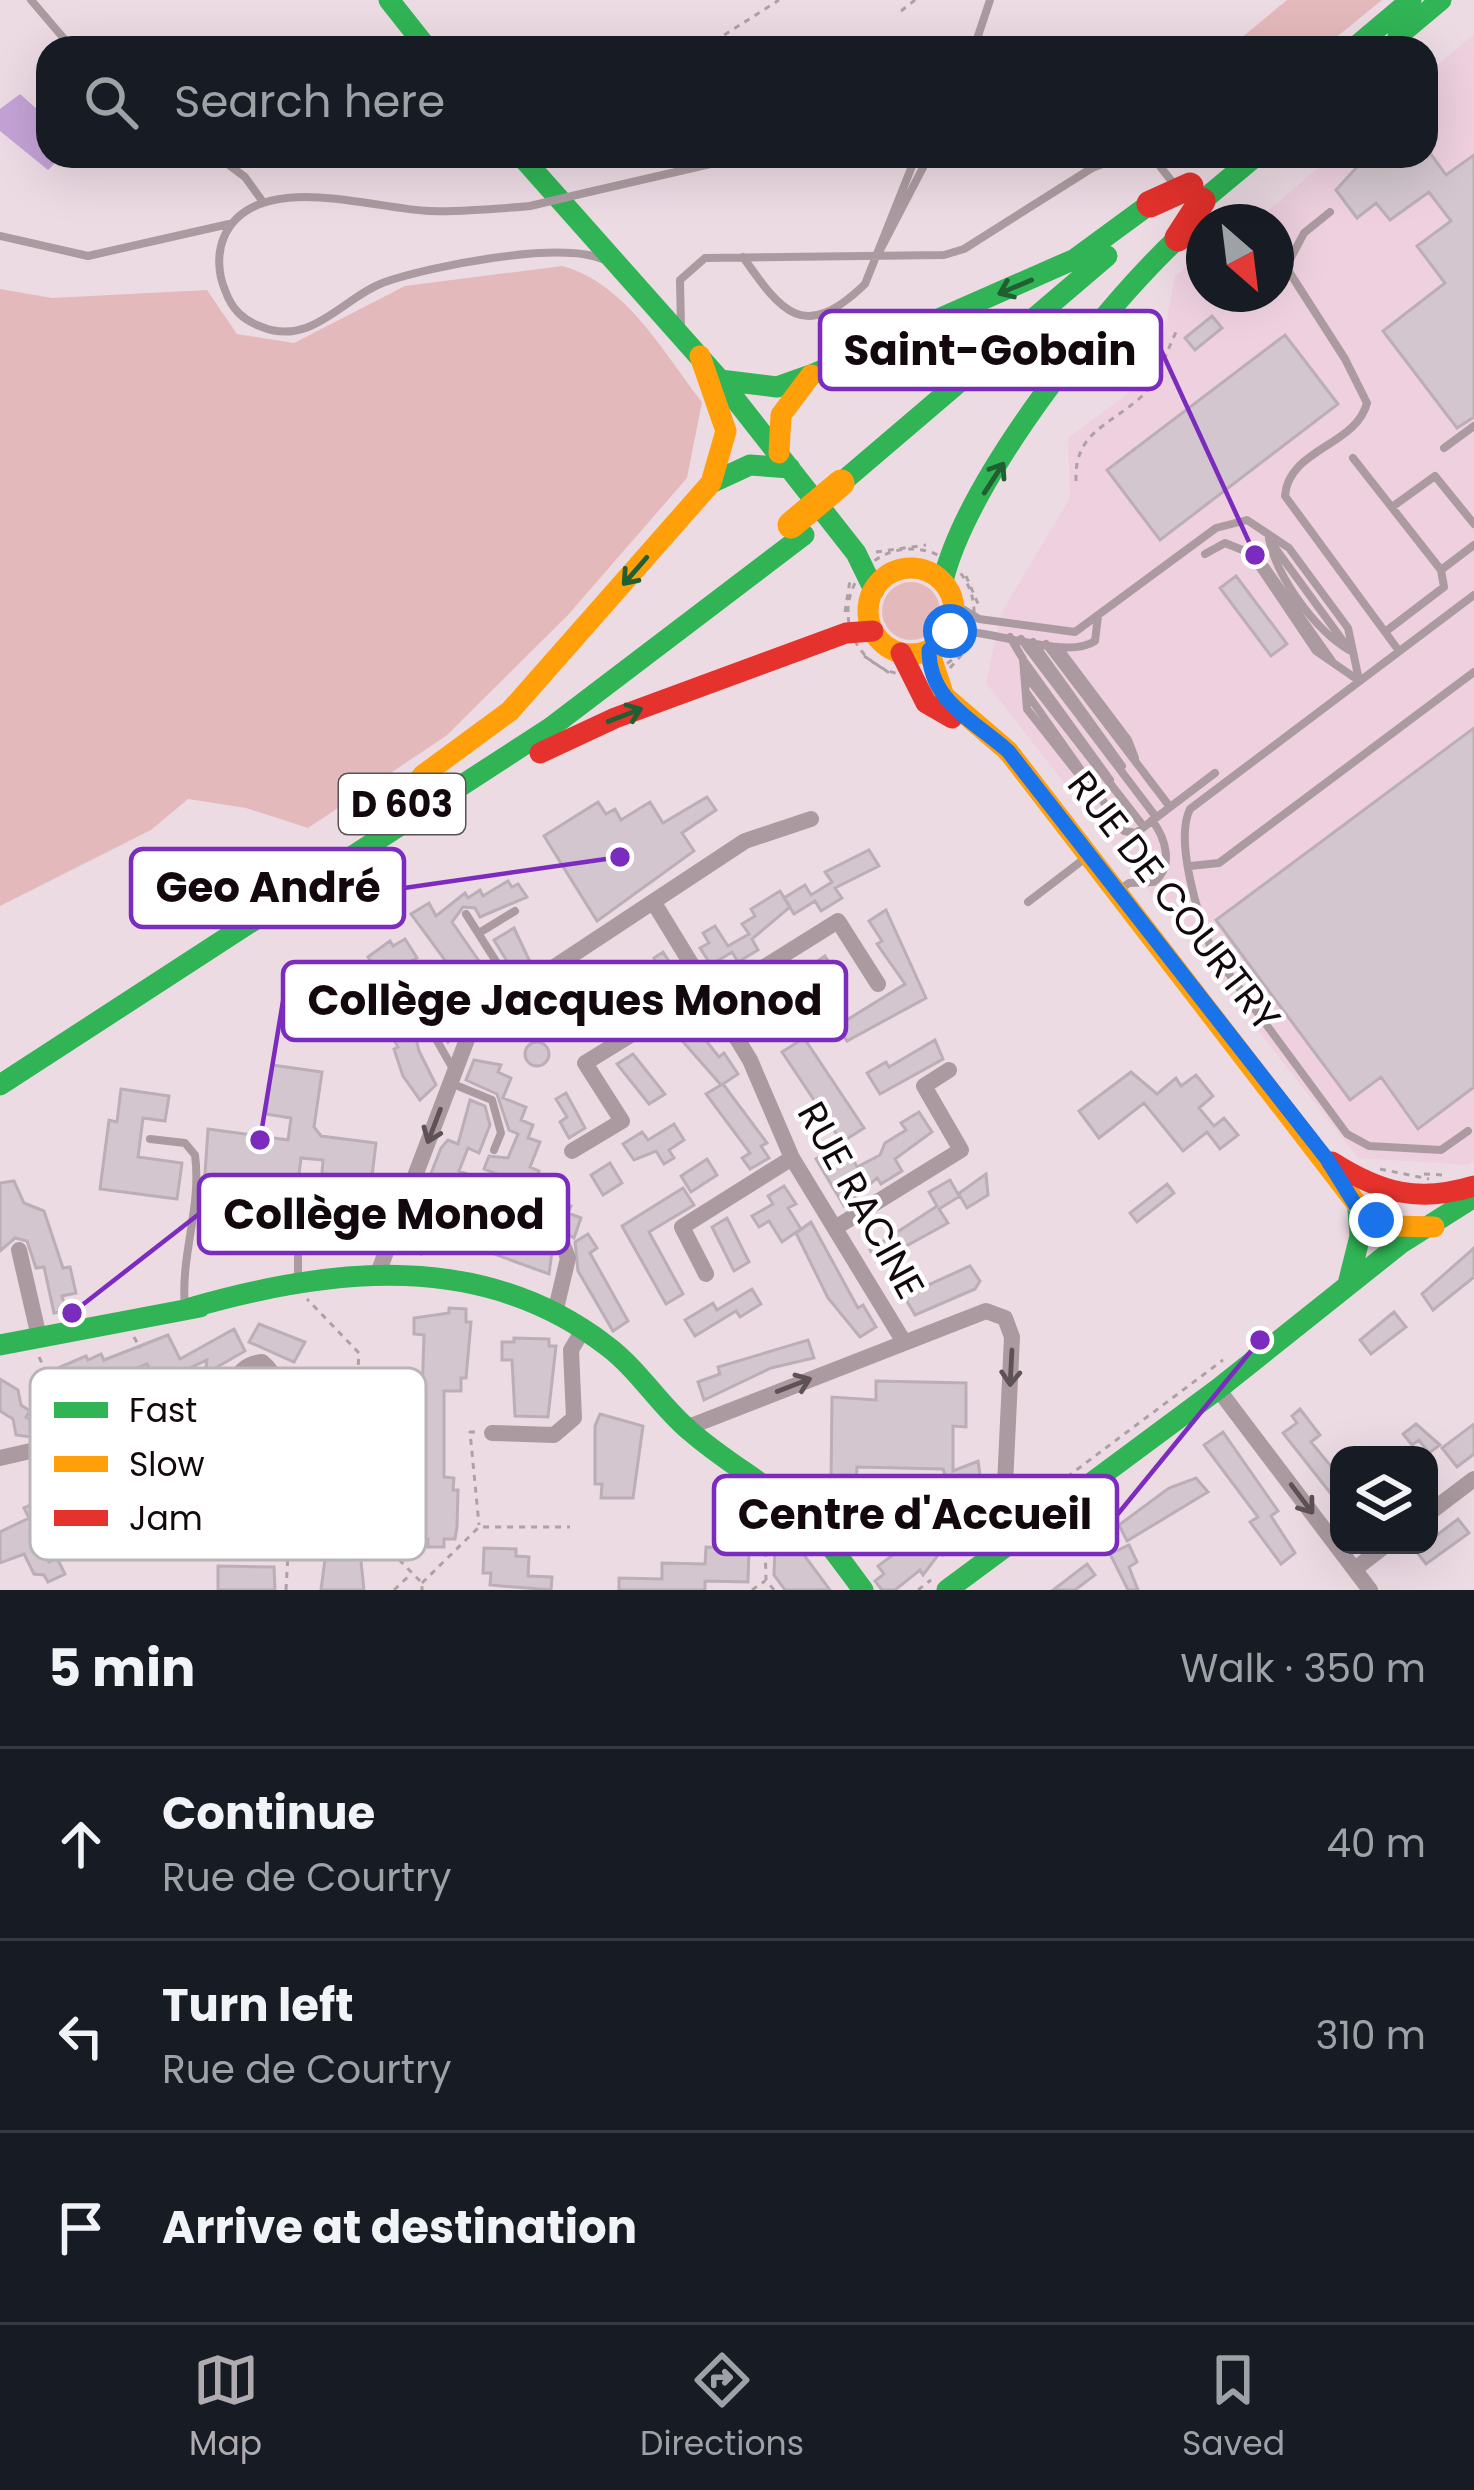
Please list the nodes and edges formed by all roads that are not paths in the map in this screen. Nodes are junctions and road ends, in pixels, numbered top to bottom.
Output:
1 (31, 0) edge
2 (389, 0) edge
3 (990, 0) edge
4 (1411, 0) edge
5 (1441, 0) edge
6 (403, 13) edge
7 (62, 36) edge
8 (977, 36) edge
9 (1368, 36) edge
10 (1398, 36) edge
11 (233, 168) edge
12 (532, 168) edge
13 (693, 168) edge
14 (911, 168) edge
15 (922, 168) edge
16 (1092, 168) edge
17 (1167, 168) edge
18 (1219, 168) edge
19 (1240, 168) edge
20 (1201, 197) edge
21 (263, 202) junction
22 (1330, 212) dead end
23 (1164, 221) junction
24 (231, 224) junction
25 (0, 236) edge
26 (1294, 248) edge
27 (742, 256) junction
28 (876, 257) junction
29 (626, 270) junction
30 (1294, 288) edge
31 (691, 345) junction
32 (811, 375) junction
33 (720, 380) junction
34 (1474, 427) edge
35 (1444, 448) dead end
36 (1353, 458) dead end
37 (784, 460) junction
38 (711, 483) junction
39 (1392, 507) junction
40 (1474, 524) edge
41 (1269, 538) junction
42 (1474, 545) edge
43 (1205, 554) dead end
44 (1441, 570) junction
45 (882, 581) junction
46 (1474, 595) edge
47 (1098, 616) junction
48 (944, 617) junction
49 (873, 632) junction
50 (1385, 632) junction
51 (1015, 638) junction
52 (1032, 641) junction
53 (1046, 644) junction
54 (1057, 646) junction
55 (1350, 651) junction
56 (1399, 651) junction
57 (901, 653) junction
58 (1023, 659) junction
59 (1474, 672) edge
60 (1024, 674) junction
61 (1359, 680) junction
62 (981, 727) junction
63 (1135, 759) junction
64 (1124, 772) junction
65 (1215, 772) dead end
66 (1112, 785) junction
67 (1170, 807) junction
68 (404, 813) junction
69 (811, 819) dead end
70 (1151, 821) junction
71 (1090, 856) junction
72 (1190, 866) junction
73 (1118, 891) junction
74 (1028, 902) dead end
75 (654, 903) junction
76 (515, 911) dead end
77 (466, 914) dead end
78 (479, 934) junction
79 (428, 969) dead end
80 (878, 984) dead end
81 (516, 993) junction
82 (710, 993) junction
83 (0, 1064) edge
84 (949, 1070) dead end
85 (453, 1077) junction
86 (0, 1085) edge
87 (1468, 1131) dead end
88 (150, 1139) dead end
89 (494, 1150) dead end
90 (572, 1151) dead end
91 (792, 1158) junction
92 (1327, 1159) junction
93 (1463, 1180) edge
94 (1385, 1195) junction
95 (1474, 1198) edge
96 (490, 1205) dead end
97 (1358, 1209) junction
98 (298, 1225) dead end
99 (1389, 1225) junction
100 (1434, 1227) junction
101 (836, 1228) junction
102 (19, 1250) dead end
103 (378, 1273) junction
104 (706, 1274) dead end
105 (1365, 1276) junction
106 (299, 1286) junction
107 (188, 1308) junction
108 (555, 1313) junction
109 (583, 1330) junction
110 (34, 1338) junction
111 (904, 1342) junction
112 (0, 1346) edge
113 (1218, 1389) junction
114 (686, 1428) junction
115 (492, 1432) road end
116 (1474, 1479) edge
117 (1438, 1506) edge
118 (1019, 1536) junction
119 (1374, 1554) edge
120 (1354, 1569) junction
121 (863, 1590) edge
122 (947, 1590) edge
123 (1370, 1590) edge

1 - 7 lane
2 - 6 main road
3 - 8 lane
4 - 9 main road
5 - 10 main road
11 - 21 lane
12 - 29 main road
13 - 21 lane, bridge
14 - 28 lane
15 - 28 lane
16 - 28 lane
17 - 20 lane
18 - 20 main road
19 - 20 main road
20 - 23 main road, bridge
21 - 24 lane
22 - 26 lane
23 -> 32 main road
48 -> 23 main road
23 - 68 main road, D 603, bridge
24 - 25 lane
24 - 29 lane
27 - 28 lane
27 - 28 lane
27 - 31 lane
29 - 31 main road
30 - 50 lane
31 - 33 main road
31 - 38 main road
32 - 33 main road
32 - 37 main road
33 - 37 main road
34 - 35 lane
36 - 39 lane
37 - 38 main road
37 - 45 main road
38 -> 68 main road
39 - 40 lane
39 - 44 lane
41 - 47 lane
41 - 55 lane
41 - 55 lane
42 - 44 lane
43 - 61 lane
44 - 50 lane
45 - 48 main road
45 - 49 main road
46 - 56 lane
47 - 48 lane
47 - 54 lane
48 - 51 lane
48 - 57 main road
48 - 62 main road, RUE DE COURTRY
49 - 57 main road
68 -> 49 main road
50 - 56 lane
51 - 52 lane
51 - 58 lane
51 - 64 lane
52 - 53 lane
52 - 64 lane
53 - 54 lane
53 - 63 lane
54 - 63 lane
55 - 61 lane
56 - 61 lane
57 - 62 main road
58 - 60 lane
58 - 66 lane
59 - 72 lane
60 - 66 lane
60 - 70 lane
61 - 72 lane
62 - 71 main road, RUE DE COURTRY
63 - 67 lane
64 - 70 lane
65 - 67 lane
66 - 70 lane
67 - 70 lane
68 - 83 main road, D 603
68 - 86 main road, D 603
69 - 75 street
70 - 73 lane
71 - 73 main road, RUE DE COURTRY
71 - 74 lane
72 - 87 lane
73 - 92 main road, RUE DE COURTRY
75 - 81 street
75 - 82 street, RUE RACINE
76 - 78 lane
77 - 78 lane
78 - 81 lane
79 - 85 lane
80 - 82 street
81 - 85 street
82 - 90 street
82 - 91 street, RUE RACINE
84 - 101 street
85 - 89 lane
85 -> 103 street
88 - 107 lane
91 - 101 street, RUE RACINE
91 - 104 street
92 - 94 main road
92 - 97 main road, RUE DE COURTRY
93 - 94 main road
94 - 99 main road
95 - 100 main road
96 - 108 street
97 - 99 main road
97 - 105 main road
98 - 106 lane
99 - 100 main road
99 - 105 main road
100 - 105 main road
101 - 111 street, RUE RACINE
102 - 110 street
103 - 106 main road
103 - 108 main road
105 - 113 main road
106 - 107 main road
107 - 110 main road
108 - 109 main road
109 - 114 main road
109 - 115 street
110 - 112 main road
114 -> 111 street
111 -> 118 street
113 - 118 main road
113 -> 120 street
114 - 121 main road
116 - 117 street
118 - 122 main road
119 - 120 street
120 - 123 street

